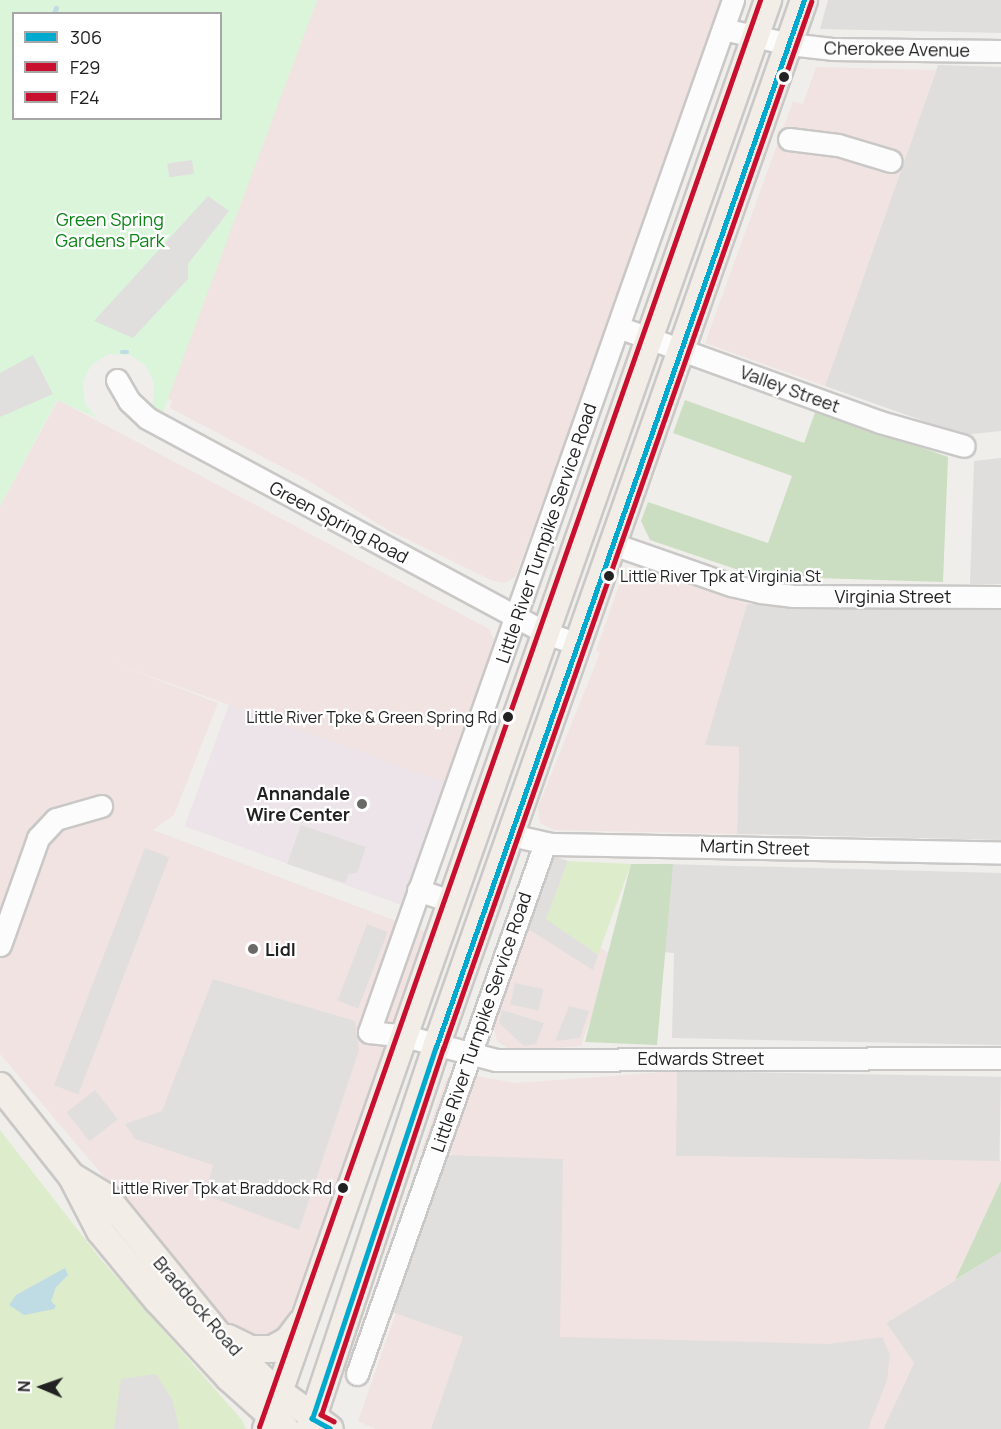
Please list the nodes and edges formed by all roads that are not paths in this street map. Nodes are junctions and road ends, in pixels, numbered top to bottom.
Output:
1 (733, 0) edge
2 (768, 0) edge
3 (804, 0) edge
4 (723, 28) junction
5 (755, 35) junction
6 (789, 44) junction
7 (1001, 51) edge
8 (789, 139) dead end
9 (891, 161) dead end
10 (618, 327) junction
11 (650, 338) junction
12 (681, 350) junction
13 (117, 380) dead end
14 (964, 446) dead end
15 (613, 544) junction
16 (1001, 597) edge
17 (517, 617) junction
18 (546, 633) junction
19 (578, 644) junction
20 (101, 806) dead end
21 (511, 835) junction
22 (545, 843) junction
23 (1001, 853) edge
24 (418, 890) junction
25 (452, 902) junction
26 (484, 911) junction
27 (515, 925) junction
28 (0, 945) edge
29 (458, 986) junction
30 (491, 992) junction
31 (405, 1036) junction
32 (436, 1047) junction
33 (469, 1054) junction
34 (1001, 1059) edge
35 (0, 1086) edge
36 (397, 1166) junction
37 (431, 1167) junction
38 (72, 1177) junction
39 (309, 1310) junction
40 (344, 1323) junction
41 (212, 1326) junction
42 (372, 1332) junction
43 (357, 1374) dead end
44 (280, 1392) junction
45 (274, 1425) edge
46 (317, 1426) edge

1 - 4 street, Little River Turnpike Service Road
2 - 5 main road
3 - 6 main road
4 - 5 street, Cherokee Avenue
4 - 10 street, Little River Turnpike Service Road
5 - 6 street, Cherokee Avenue
5 - 11 main road
6 - 7 street, Cherokee Avenue
6 - 12 main road
8 - 9 street
10 - 11 street, Valley Street
10 - 17 street, Little River Turnpike Service Road
11 - 12 street, Valley Street
11 - 18 main road
12 - 14 street, Valley Street
12 - 15 main road
13 - 17 street, Green Spring Road
15 - 16 street, Virginia Street
15 - 19 main road
17 - 18 street, Green Spring Road
17 - 24 street, Little River Turnpike Service Road
18 - 19 street, Green Spring Road
18 - 25 main road
19 - 21 main road
20 - 28 street
21 - 22 street, Martin Street
21 - 26 main road
22 - 23 street, Martin Street
22 - 27 street, Little River Turnpike Service Road
24 - 25 street
24 - 31 street, Little River Turnpike Service Road
25 - 31 main road
26 - 27 street
26 - 29 main road
27 - 30 street, Little River Turnpike Service Road
29 - 30 street
29 - 32 main road
30 - 33 street, Little River Turnpike Service Road
31 - 32 street, Edwards Street
31 - 39 main road
32 - 33 street, Edwards Street
32 - 36 main road
33 - 34 street, Edwards Street
33 - 37 street, Little River Turnpike Service Road
35 - 38 main road, Braddock Road
36 - 37 street, Little River Turnpike Service Road
36 - 40 main road
37 - 42 street, Little River Turnpike Service Road
38 - 41 main road, Braddock Road
38 - 45 main road, Braddock Road
39 - 41 main road
39 - 44 main road
40 - 42 street
40 - 46 main road
41 - 44 main road, Braddock Road
42 - 43 street, Little River Turnpike Service Road
44 - 45 main road
44 - 46 main road, Braddock Road

